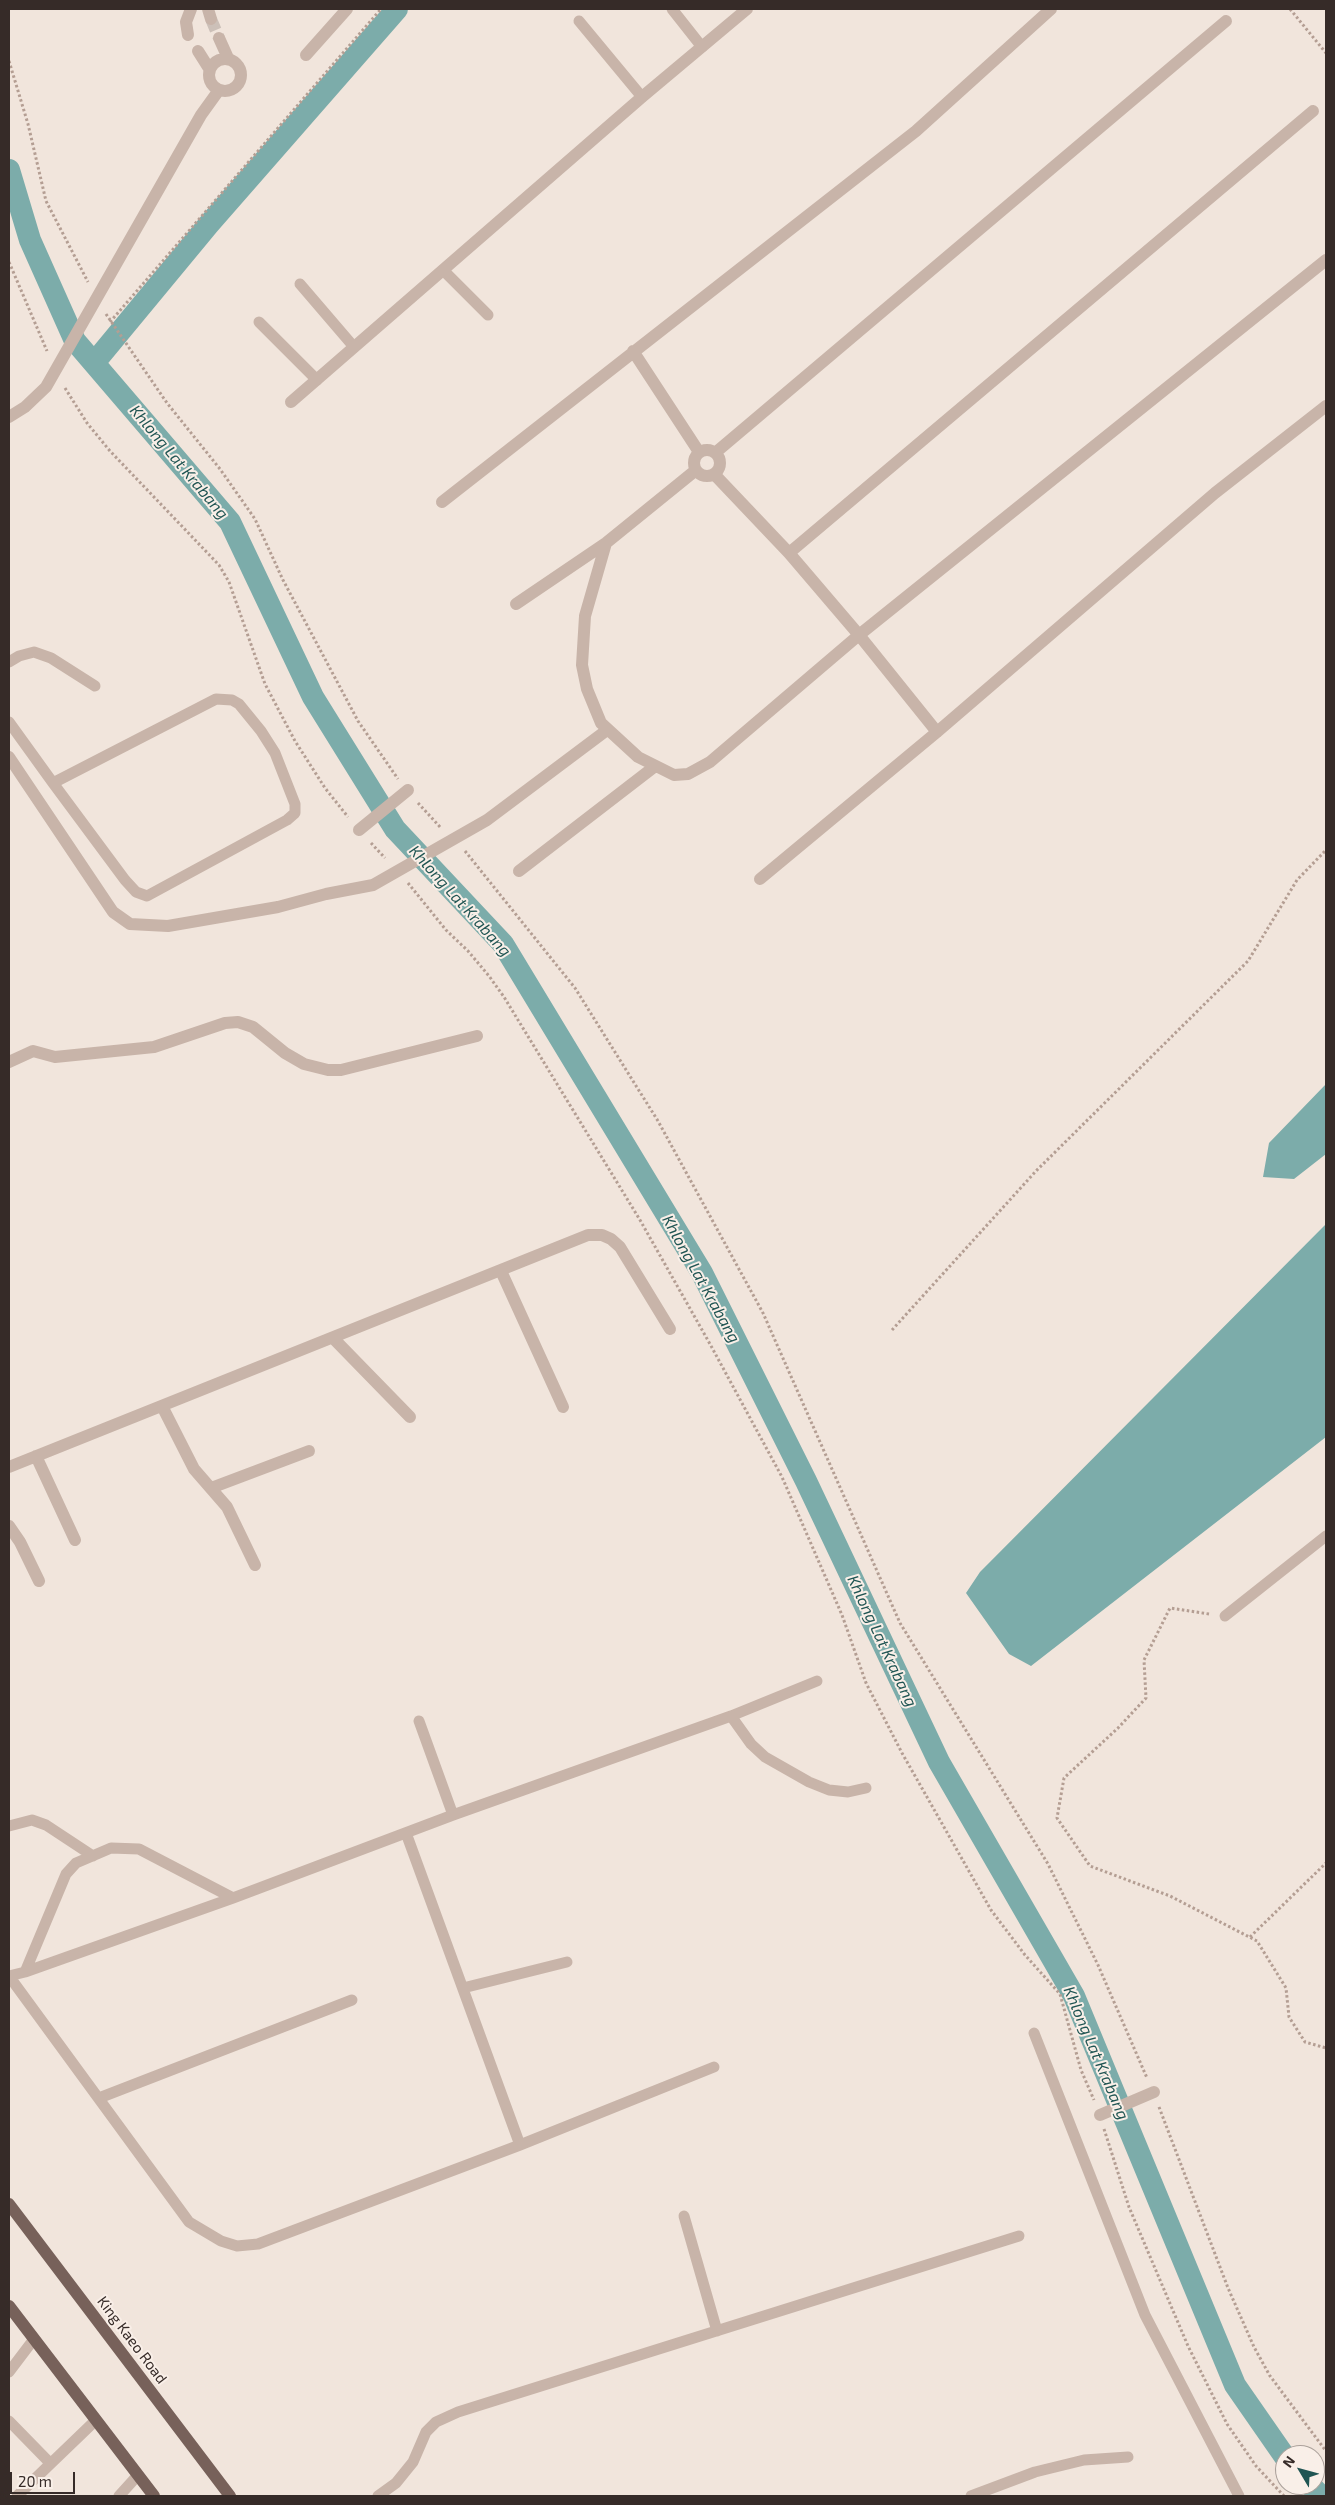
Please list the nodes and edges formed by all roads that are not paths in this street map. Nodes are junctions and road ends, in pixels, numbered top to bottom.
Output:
1 (190, 9) edge
2 (347, 9) edge
3 (672, 9) edge
4 (747, 9) edge
5 (1051, 9) edge
6 (579, 21) dead end
7 (1226, 21) dead end
8 (188, 35) dead end
9 (219, 38) tunnel mouth
10 (702, 46) junction
11 (198, 51) dead end
12 (306, 55) dead end
13 (228, 58) junction
14 (210, 70) junction
15 (219, 90) junction
16 (642, 97) junction
17 (1313, 111) dead end
18 (1326, 260) edge
19 (443, 270) junction
20 (300, 284) dead end
21 (488, 315) dead end
22 (259, 322) dead end
23 (354, 347) junction
24 (633, 351) junction
25 (318, 380) junction
26 (291, 402) dead end
27 (1326, 406) edge
28 (9, 417) edge
29 (699, 452) junction
30 (715, 453) junction
31 (696, 470) junction
32 (714, 474) junction
33 (442, 502) dead end
34 (606, 543) junction
35 (789, 554) junction
36 (516, 604) dead end
37 (859, 635) junction
38 (9, 662) edge
39 (95, 686) dead end
40 (9, 722) edge
41 (607, 730) junction
42 (937, 732) junction
43 (9, 757) edge
44 (654, 767) junction
45 (53, 783) junction
46 (406, 792) road end
47 (362, 828) road end
48 (519, 871) dead end
49 (760, 879) dead end
50 (476, 1036) dead end
51 (9, 1062) edge
52 (501, 1271) junction
53 (670, 1329) dead end
54 (333, 1338) junction
55 (162, 1406) junction
56 (563, 1407) dead end
57 (410, 1417) dead end
58 (309, 1451) dead end
59 (36, 1456) junction
60 (9, 1467) edge
61 (212, 1488) junction
62 (9, 1526) edge
63 (1326, 1536) edge
64 (75, 1540) dead end
65 (255, 1565) dead end
66 (39, 1581) dead end
67 (1225, 1616) road end
68 (817, 1682) dead end
69 (731, 1716) junction
70 (420, 1721) dead end
71 (866, 1788) dead end
72 (453, 1815) junction
73 (9, 1826) edge
74 (406, 1833) junction
75 (93, 1856) junction
76 (233, 1898) junction
77 (567, 1962) dead end
78 (25, 1972) junction
79 (9, 1976) edge
80 (463, 1988) junction
81 (352, 2000) dead end
82 (1034, 2033) dead end
83 (714, 2067) dead end
84 (1154, 2092) road end
85 (99, 2098) junction
86 (1100, 2116) road end
87 (520, 2145) junction
88 (9, 2204) edge
89 (684, 2216) dead end
90 (1019, 2236) dead end
91 (9, 2306) edge
92 (718, 2331) junction
93 (34, 2339) junction
94 (9, 2372) edge
95 (96, 2420) junction
96 (9, 2421) edge
97 (1128, 2457) dead end
98 (50, 2463) junction
99 (138, 2476) junction
100 (17, 2496) edge
101 (119, 2496) edge
102 (154, 2496) edge
103 (230, 2496) edge
104 (378, 2496) edge
105 (971, 2496) edge
106 (1239, 2496) edge

1 - 8 street
2 - 12 street
3 - 10 lane
4 - 10 street
5 - 24 street
6 - 16 lane
7 - 30 street
9 - 13 street
10 - 16 street
11 - 14 street
13 - 14 street
13 - 15 street
14 - 15 street
15 - 28 street
16 - 19 street
17 - 35 street
18 - 37 street
19 - 21 lane
19 - 23 street
20 - 23 lane
22 - 25 lane
23 - 25 street
24 - 29 street
24 - 33 street
25 - 26 street
27 - 42 street
29 - 30 street
29 - 31 street
30 - 32 street
31 - 32 street
31 - 34 street
32 - 35 street
34 - 36 street
34 - 41 street
35 - 37 street
37 - 42 street
37 - 44 street
38 - 39 lane
40 - 45 lane
41 - 43 street
41 - 44 street
42 - 49 street
44 - 48 street
45 - 45 lane
46 - 47 street
50 - 51 street
52 - 53 street
52 - 54 street
52 - 56 street
54 - 55 street
54 - 57 street
55 - 59 street
55 - 61 street
58 - 61 street
59 - 60 street
59 - 64 street
61 - 65 street
62 - 66 street
63 - 67 lane
68 - 69 lane
69 - 71 lane
69 - 72 lane
70 - 72 lane
72 - 74 lane
73 - 75 lane
74 - 76 lane
74 - 80 lane
75 - 76 lane
75 - 78 lane
76 - 78 lane
77 - 80 lane
78 - 79 lane
79 - 85 lane
80 - 87 lane
81 - 85 lane
82 - 106 lane
83 - 87 lane
84 - 86 street
85 - 87 lane
88 - 103 main road, King Kaeo Road
89 - 92 lane
90 - 92 lane
91 - 93 main road
92 - 104 lane
93 - 94 lane
93 - 95 main road
95 - 98 lane
95 - 99 main road
96 - 98 lane
97 - 105 lane
98 - 100 lane
99 - 101 lane
99 - 102 main road

